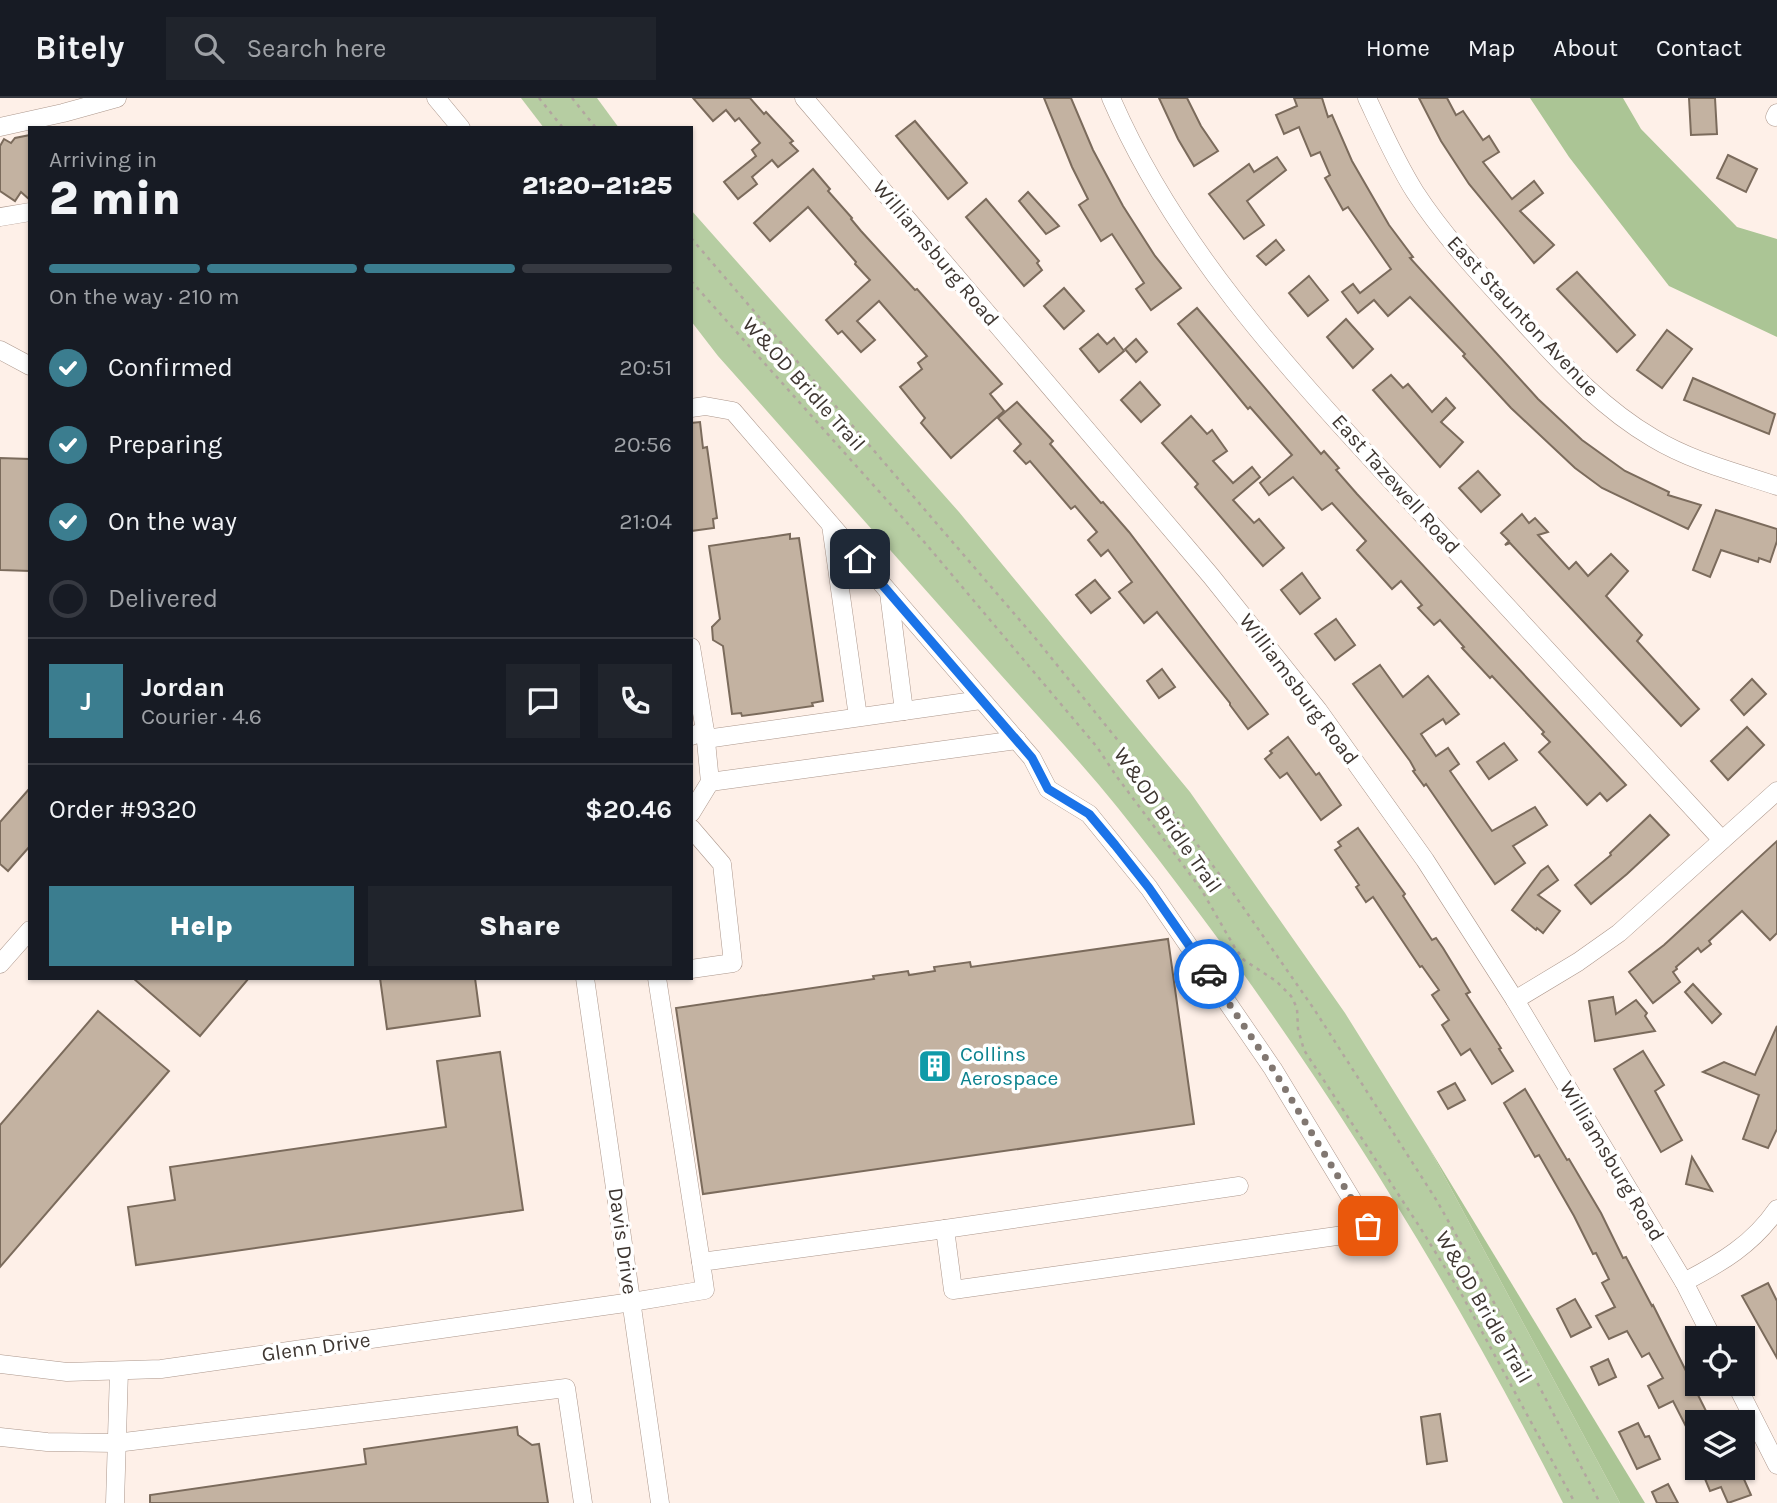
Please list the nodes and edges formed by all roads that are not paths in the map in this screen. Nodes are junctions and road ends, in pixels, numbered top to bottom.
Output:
1 (117, 98) edge
2 (436, 98) edge
3 (804, 98) edge
4 (1111, 98) edge
5 (1367, 98) edge
6 (65, 120) edge
7 (459, 126) edge
8 (0, 127) edge
9 (28, 212) edge
10 (0, 217) edge
11 (0, 350) edge
12 (28, 365) edge
13 (693, 408) edge
14 (1777, 485) edge
15 (831, 525) junction
16 (889, 593) junction
17 (693, 669) edge
18 (982, 700) junction
19 (696, 703) edge
20 (904, 711) junction
21 (858, 717) junction
22 (701, 736) edge
23 (1017, 740) junction
24 (710, 782) junction
25 (1777, 791) edge
26 (693, 810) edge
27 (693, 830) edge
28 (1723, 840) junction
29 (28, 932) edge
30 (0, 964) edge
31 (693, 969) edge
32 (585, 980) edge
33 (657, 980) edge
34 (1516, 1000) junction
35 (1239, 1186) dead end
36 (1777, 1209) edge
37 (945, 1229) junction
38 (701, 1262) junction
39 (1684, 1282) junction
40 (632, 1302) junction
41 (1706, 1326) edge
42 (0, 1364) edge
43 (118, 1371) junction
44 (1742, 1396) edge
45 (0, 1437) edge
46 (116, 1443) junction
47 (1777, 1465) edge
48 (115, 1503) edge
49 (583, 1503) edge
50 (660, 1503) edge

1 - 6 street
2 - 7 street
3 - 34 street, Williamsburg Road
4 - 28 street, East Tazewell Road
5 - 14 street, East Staunton Avenue
6 - 8 street
9 - 10 street
11 - 12 street
13 - 15 street
15 - 16 street
15 - 21 street
16 - 18 street
16 - 20 street
17 - 19 street
18 - 20 street
18 - 23 street
19 - 22 street
20 - 21 street
21 - 22 street
22 - 24 street
23 - 24 street
23 - 37 street
24 - 26 street
25 - 28 street
27 - 31 street
28 - 34 street
29 - 30 street
32 - 40 street, Davis Drive
33 - 38 street
34 - 39 street, Williamsburg Road
35 - 37 street
36 - 39 street
37 - 38 street
38 - 40 street, Glenn Drive
39 - 41 street, Williamsburg Road
40 - 43 street, Glenn Drive
40 - 50 street, Davis Drive
42 - 43 street, Glenn Drive
43 - 46 street
44 - 47 street
45 - 46 street
46 - 48 street
46 - 49 street

